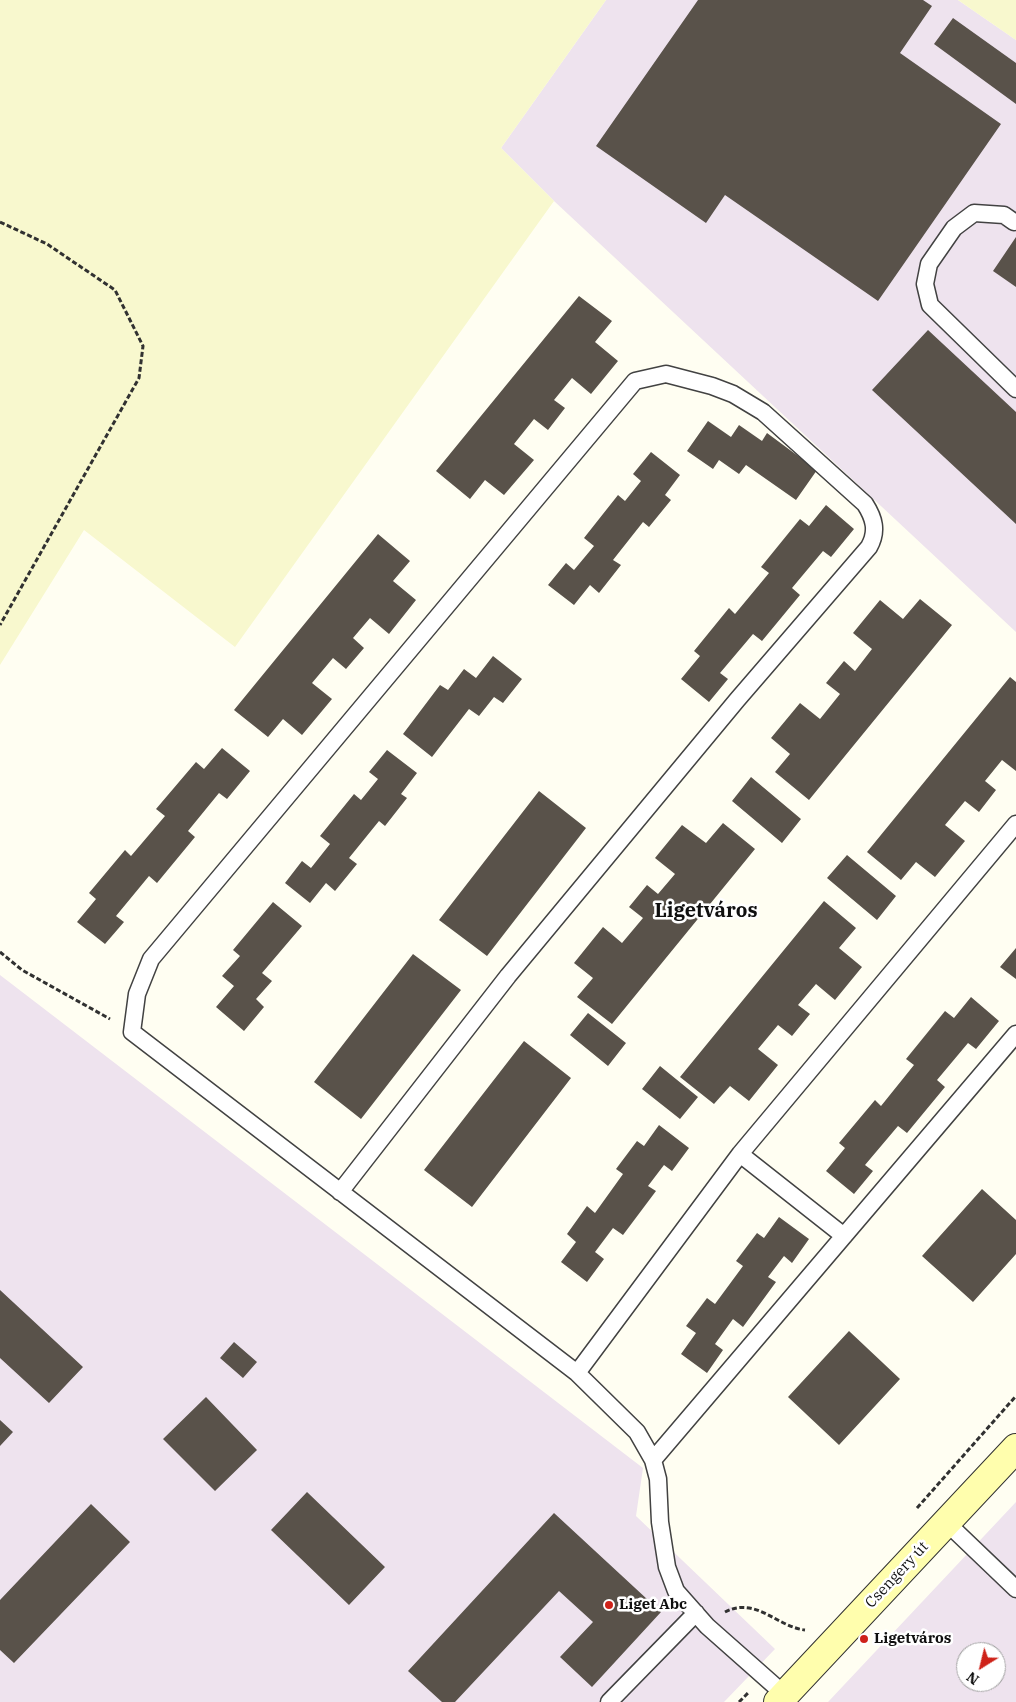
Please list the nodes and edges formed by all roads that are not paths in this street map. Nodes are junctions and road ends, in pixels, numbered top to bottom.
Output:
1 (1014, 222) dead end
2 (1016, 389) edge
3 (1016, 824) edge
4 (1016, 1034) edge
5 (740, 1154) junction
6 (340, 1192) junction
7 (844, 1236) junction
8 (577, 1373) junction
9 (1016, 1448) edge
10 (654, 1460) junction
11 (946, 1522) junction
12 (1016, 1589) edge
13 (696, 1614) junction
14 (781, 1699) edge
15 (609, 1702) edge

1 - 2 lane
3 - 5 lane
4 - 7 lane
5 - 7 lane
5 - 8 lane
6 - 6 lane
6 - 8 lane
7 - 10 lane
8 - 10 lane
9 - 11 main road, Csengery út
10 - 13 lane
11 - 12 lane
11 - 14 main road, Csengery út
13 - 14 lane
13 - 15 lane

